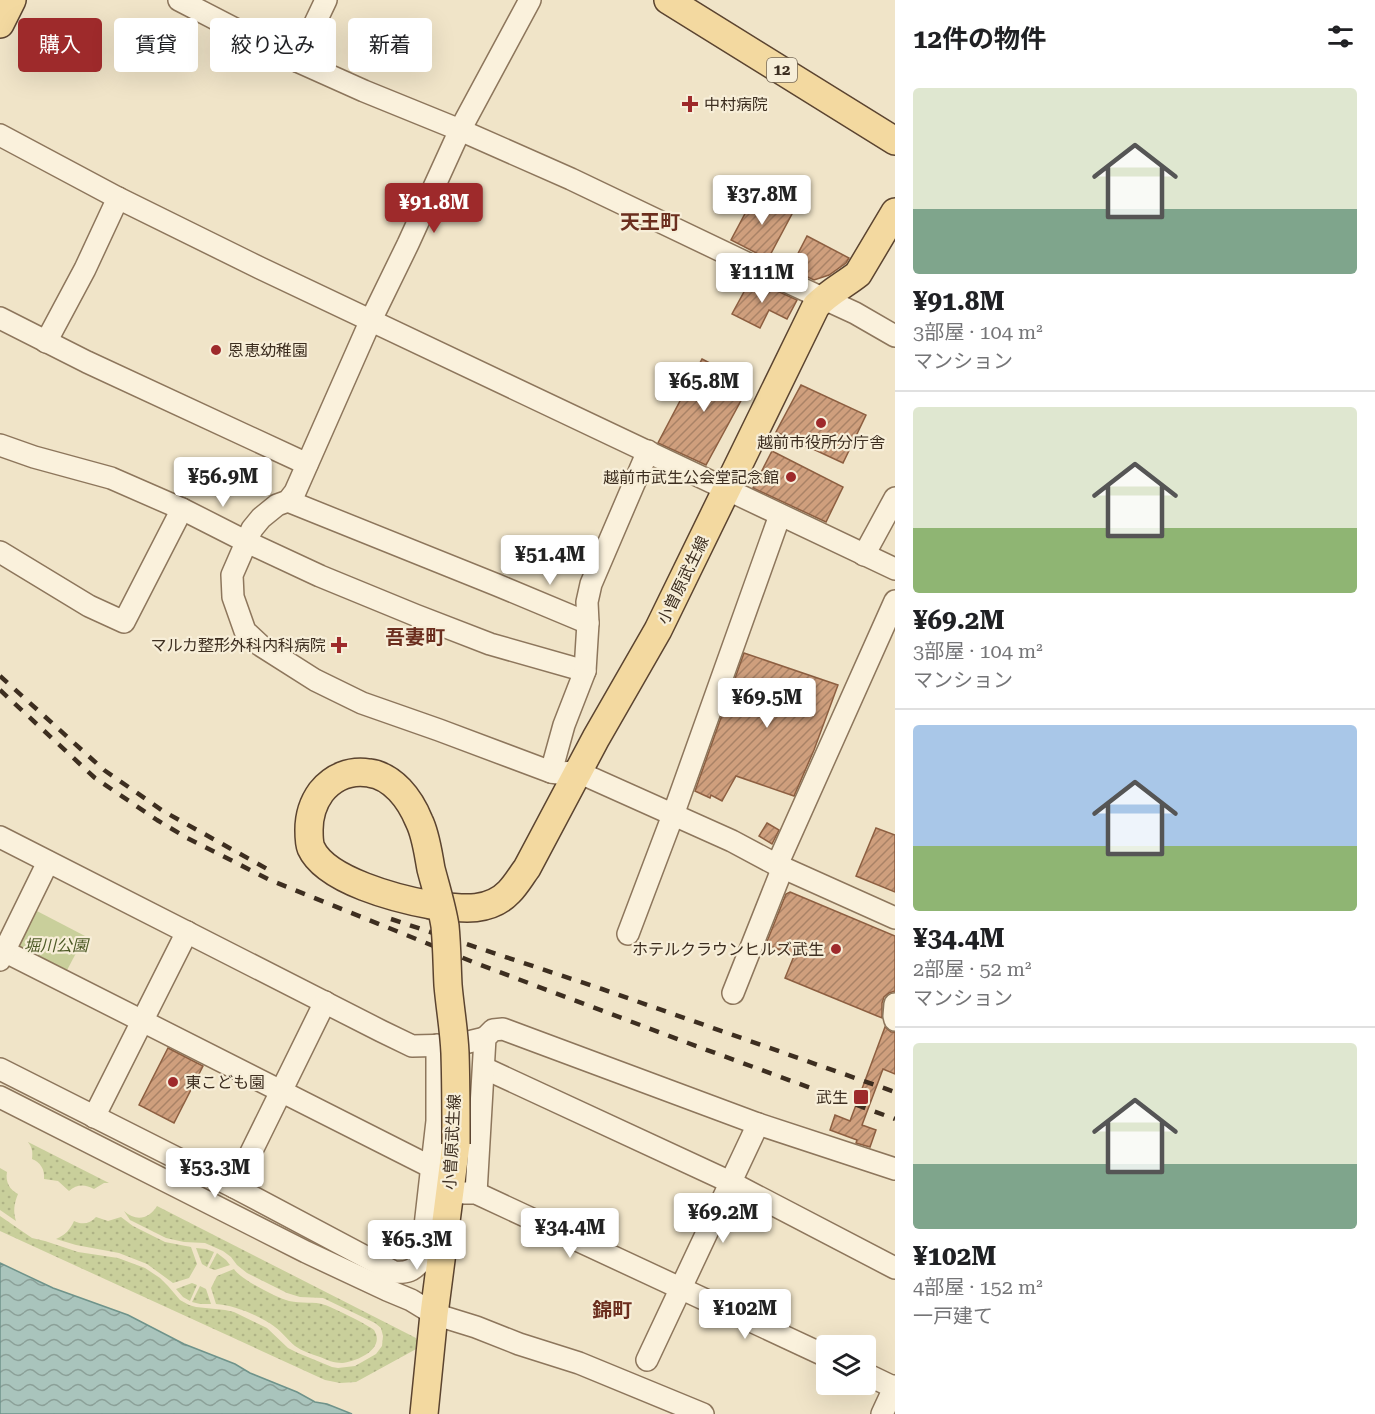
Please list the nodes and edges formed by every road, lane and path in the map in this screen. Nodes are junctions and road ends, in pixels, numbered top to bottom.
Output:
1 (12, 0) edge
2 (179, 0) edge
3 (326, 0) edge
4 (530, 0) edge
5 (668, 0) edge
6 (214, 18) edge
7 (317, 18) edge
8 (0, 24) edge
9 (322, 72) edge
10 (460, 130) junction
11 (0, 135) edge
12 (895, 141) edge
13 (118, 198) junction
14 (895, 212) edge
15 (823, 298) junction
16 (0, 318) edge
17 (370, 321) junction
18 (895, 336) edge
19 (46, 342) junction
20 (0, 446) edge
21 (648, 451) junction
22 (308, 464) junction
23 (726, 490) junction
24 (895, 498) edge
25 (288, 501) junction
26 (182, 509) junction
27 (780, 516) junction
28 (247, 542) junction
29 (0, 552) edge
30 (864, 555) junction
31 (895, 569) edge
32 (895, 601) edge
33 (588, 623) junction
34 (585, 671) junction
35 (551, 772) junction
36 (578, 772) junction
37 (673, 814) junction
38 (0, 837) edge
39 (48, 862) junction
40 (780, 866) junction
41 (895, 918) edge
42 (187, 932) junction
43 (628, 934) dead end
44 (2, 955) edge
45 (733, 993) dead end
46 (325, 1002) junction
47 (895, 1004) edge
48 (142, 1020) junction
49 (893, 1025) edge
50 (485, 1038) junction
51 (438, 1045) junction
52 (484, 1068) junction
53 (0, 1069) edge
54 (281, 1091) junction
55 (0, 1097) edge
56 (94, 1117) junction
57 (758, 1124) junction
58 (433, 1168) junction
59 (895, 1169) edge
60 (730, 1182) junction
61 (234, 1186) junction
62 (452, 1192) junction
63 (895, 1268) edge
64 (680, 1289) junction
65 (434, 1319) junction
66 (816, 1351) edge
67 (647, 1360) dead end
68 (876, 1378) edge
69 (895, 1387) edge
70 (424, 1414) edge
71 (703, 1414) edge
72 (882, 1414) edge

1 - 8 main road
2 - 6 street
3 - 7 street
4 - 10 street
5 - 12 main road, 12
9 - 10 street
10 - 15 street
10 - 17 street
11 - 13 street
13 - 17 street
13 - 19 street
14 - 15 main road, 小曽原武生線
15 - 18 street
15 - 23 main road, 小曽原武生線
16 - 19 street
17 - 21 street
17 - 22 street
19 - 22 street
20 - 26 street
21 - 23 street
21 - 33 street
22 - 25 street
23 - 27 street
23 - 36 main road, 小曽原武生線
24 - 30 street
25 - 28 street
25 - 33 street
26 - 28 street
26 - 29 street
27 - 30 street
27 - 37 street
28 - 34 street
28 - 35 street
30 - 31 street
32 - 40 street
33 - 34 street
34 - 35 street
35 - 36 street
36 - 37 street
36 - 62 main road, 小曽原武生線, bridge
37 - 40 street
37 - 43 street
38 - 39 street
39 - 42 street
39 - 44 street
40 - 41 street
40 - 45 street
42 - 46 street
42 - 48 street
44 - 48 street
46 - 51 street
46 - 54 street
47 - 49 street
48 - 54 street
48 - 56 street
50 - 51 street
50 - 52 street
50 - 57 street
51 - 58 street
52 - 60 street
52 - 62 street
53 - 56 street
54 - 58 street
54 - 61 street
55 - 65 street
56 - 61 street
57 - 59 street
57 - 60 street
58 - 62 street
60 - 63 street
60 - 64 street
61 - 62 street
62 - 64 street
62 - 65 main road, 小曽原武生線
64 - 66 street
64 - 67 street
65 - 70 main road, 小曽原武生線
65 - 71 street
68 - 69 street
69 - 72 street

